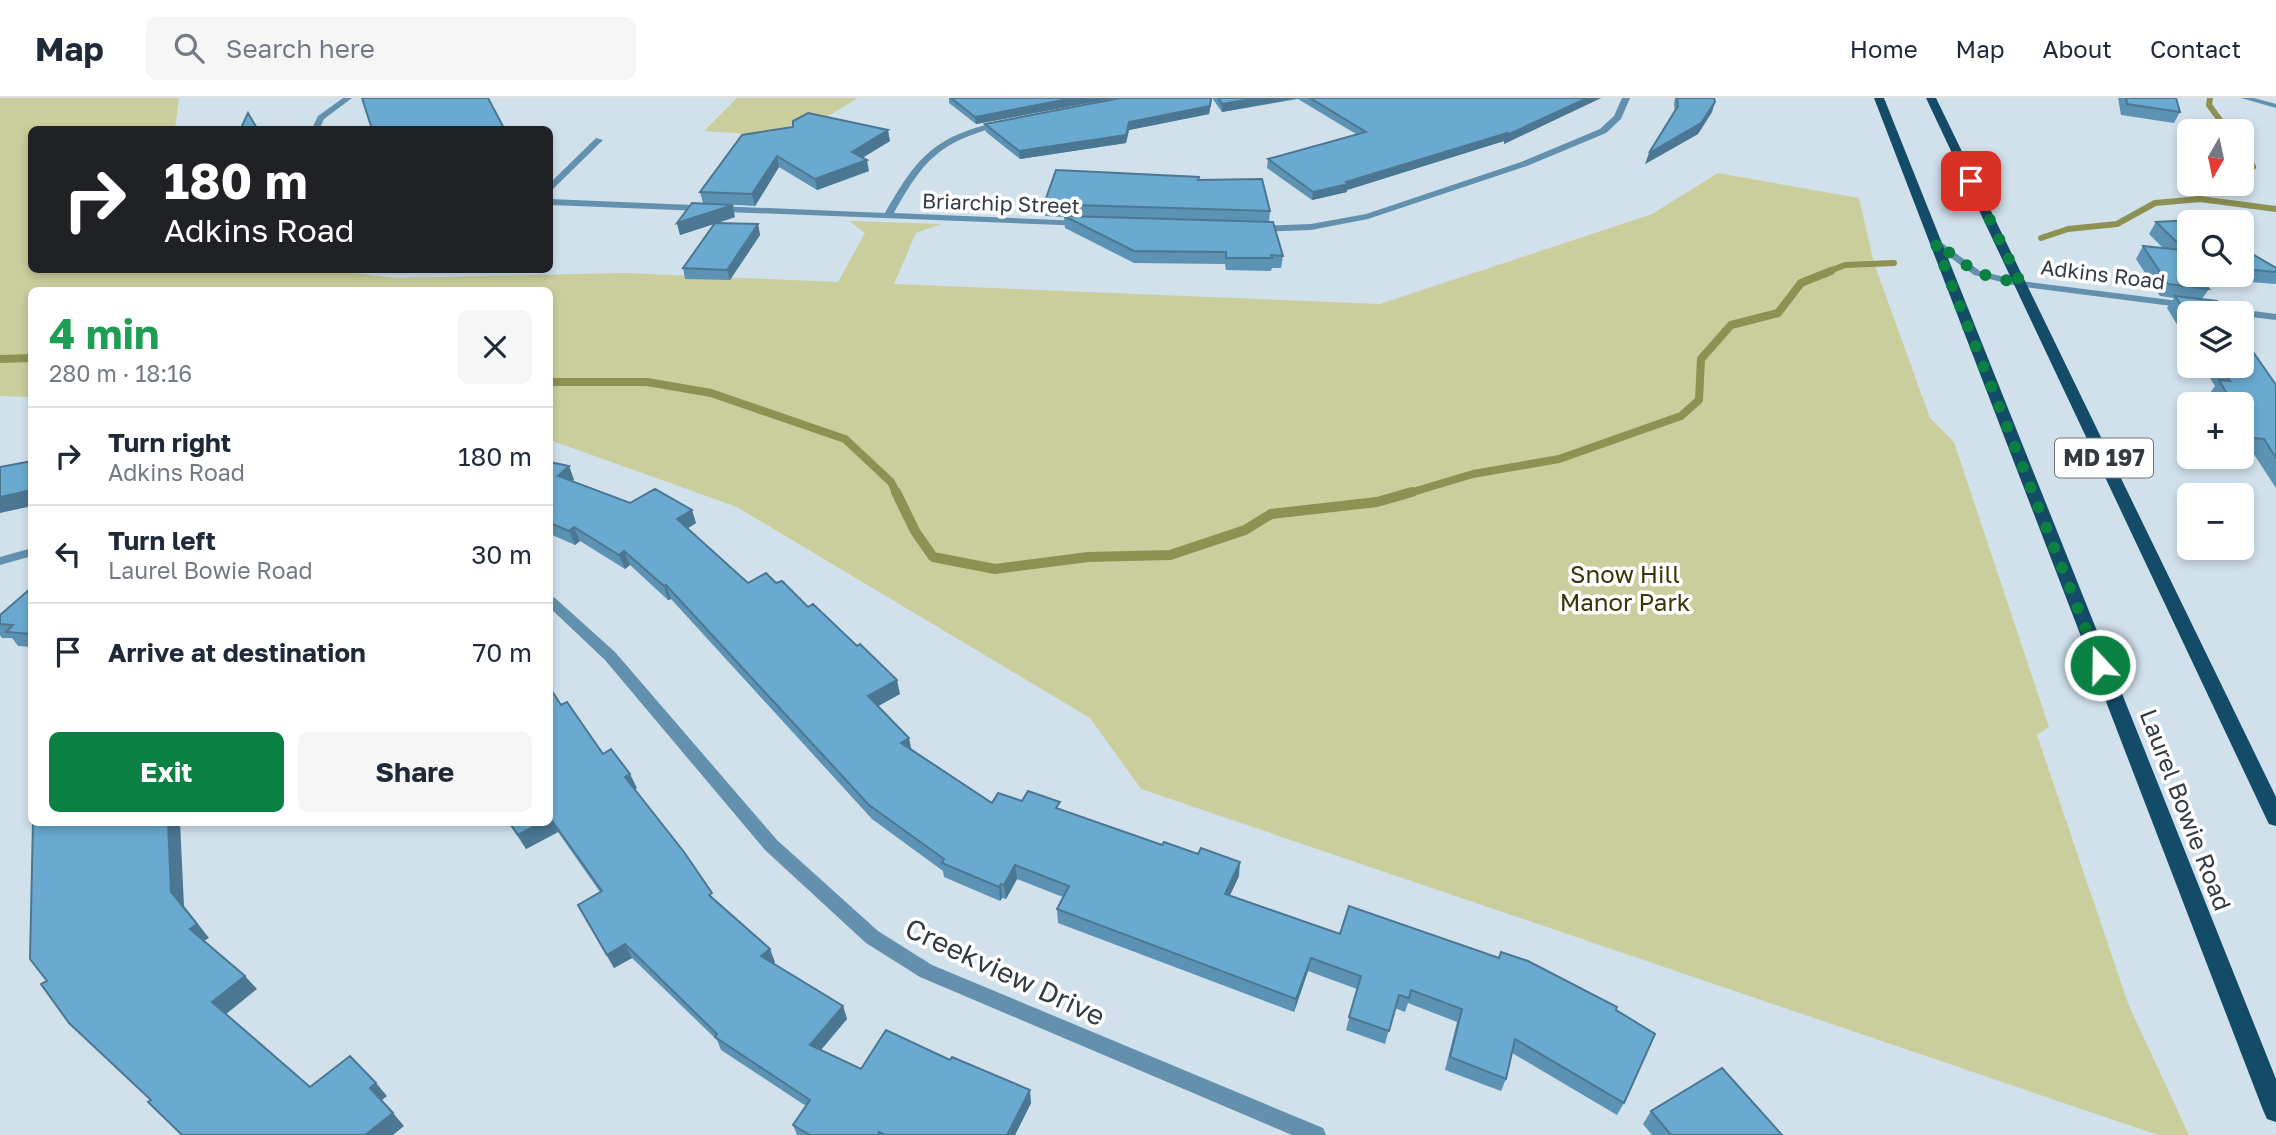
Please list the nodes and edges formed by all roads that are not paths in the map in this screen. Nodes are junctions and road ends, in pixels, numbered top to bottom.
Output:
1 (348, 98) edge
2 (1626, 98) edge
3 (1879, 98) edge
4 (1931, 98) edge
5 (2245, 98) edge
6 (2276, 106) edge
7 (1009, 122) edge
8 (316, 126) edge
9 (600, 140) dead end
10 (553, 184) edge
11 (553, 202) edge
12 (887, 217) junction
13 (1092, 224) edge
14 (1246, 229) edge
15 (1935, 242) junction
16 (2021, 284) junction
17 (2276, 317) edge
18 (28, 553) edge
19 (0, 561) edge
20 (553, 604) edge
21 (2276, 818) edge
22 (2276, 1110) edge
23 (1316, 1135) edge

1 - 8 street
2 - 14 street
3 - 15 main road, Laurel Bowie Road / MD 197
4 - 16 main road, MD 197
5 - 6 street
7 - 12 street
9 - 10 street
11 - 12 street, Briarchip Street
12 - 13 street, Briarchip Street
15 - 16 street, Adkins Road
15 - 22 main road, Laurel Bowie Road / MD 197
16 - 17 street, Adkins Road
16 - 21 main road, MD 197
18 - 19 street
20 - 23 street, Creekview Drive

